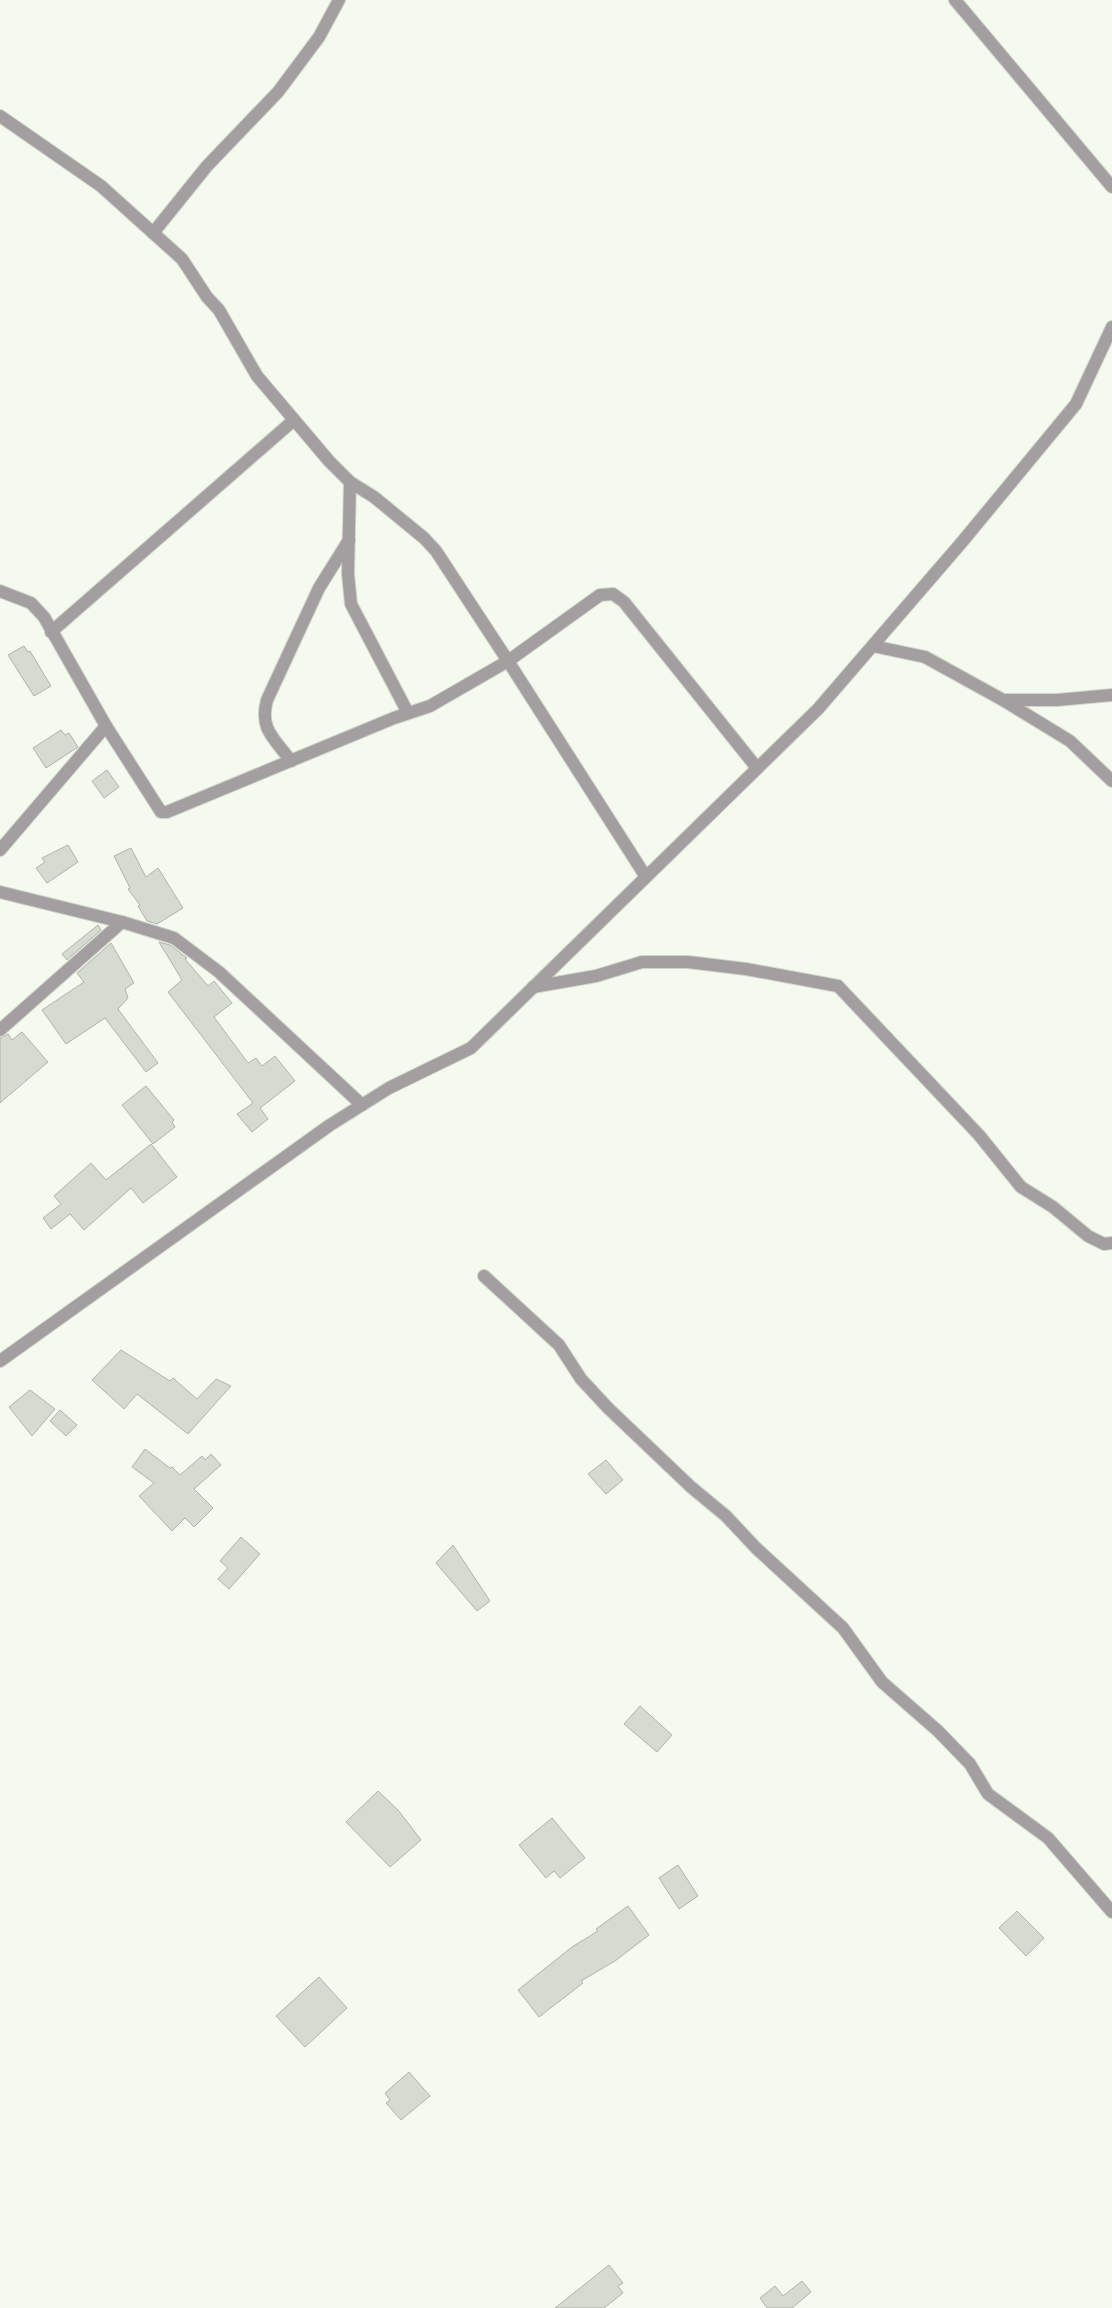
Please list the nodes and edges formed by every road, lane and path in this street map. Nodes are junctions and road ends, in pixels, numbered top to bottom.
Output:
1 (339, 0) edge
2 (955, 0) edge
3 (0, 116) edge
4 (1112, 187) edge
5 (153, 233) junction
6 (1112, 327) edge
7 (294, 420) junction
8 (350, 482) junction
9 (349, 540) junction
10 (0, 591) edge
11 (51, 632) junction
12 (873, 646) junction
13 (508, 661) junction
14 (1112, 695) edge
15 (1003, 700) junction
16 (408, 713) junction
17 (106, 726) junction
18 (291, 761) junction
19 (757, 768) junction
20 (1112, 782) edge
21 (0, 850) edge
22 (646, 877) junction
23 (0, 892) edge
24 (122, 922) junction
25 (533, 987) junction
26 (0, 1030) edge
27 (362, 1104) junction
28 (1112, 1243) edge
29 (484, 1276) dead end
30 (1, 1358) edge
31 (1112, 1912) edge

1 - 5 street
2 - 4 street
3 - 5 street
5 - 7 street
6 - 12 street
7 - 8 street
7 - 11 street
8 - 9 street
8 - 13 street
9 - 16 street
9 - 18 street
10 - 11 street
11 - 17 street
12 - 15 street
12 - 19 street
13 - 16 street
13 - 19 street
13 - 22 street
14 - 15 street
15 - 20 street
16 - 18 street
17 - 18 street
17 - 21 street
19 - 22 street
22 - 25 street
23 - 24 street
24 - 26 street
24 - 27 street
25 - 27 street
25 - 28 street
27 - 30 street
29 - 31 street

